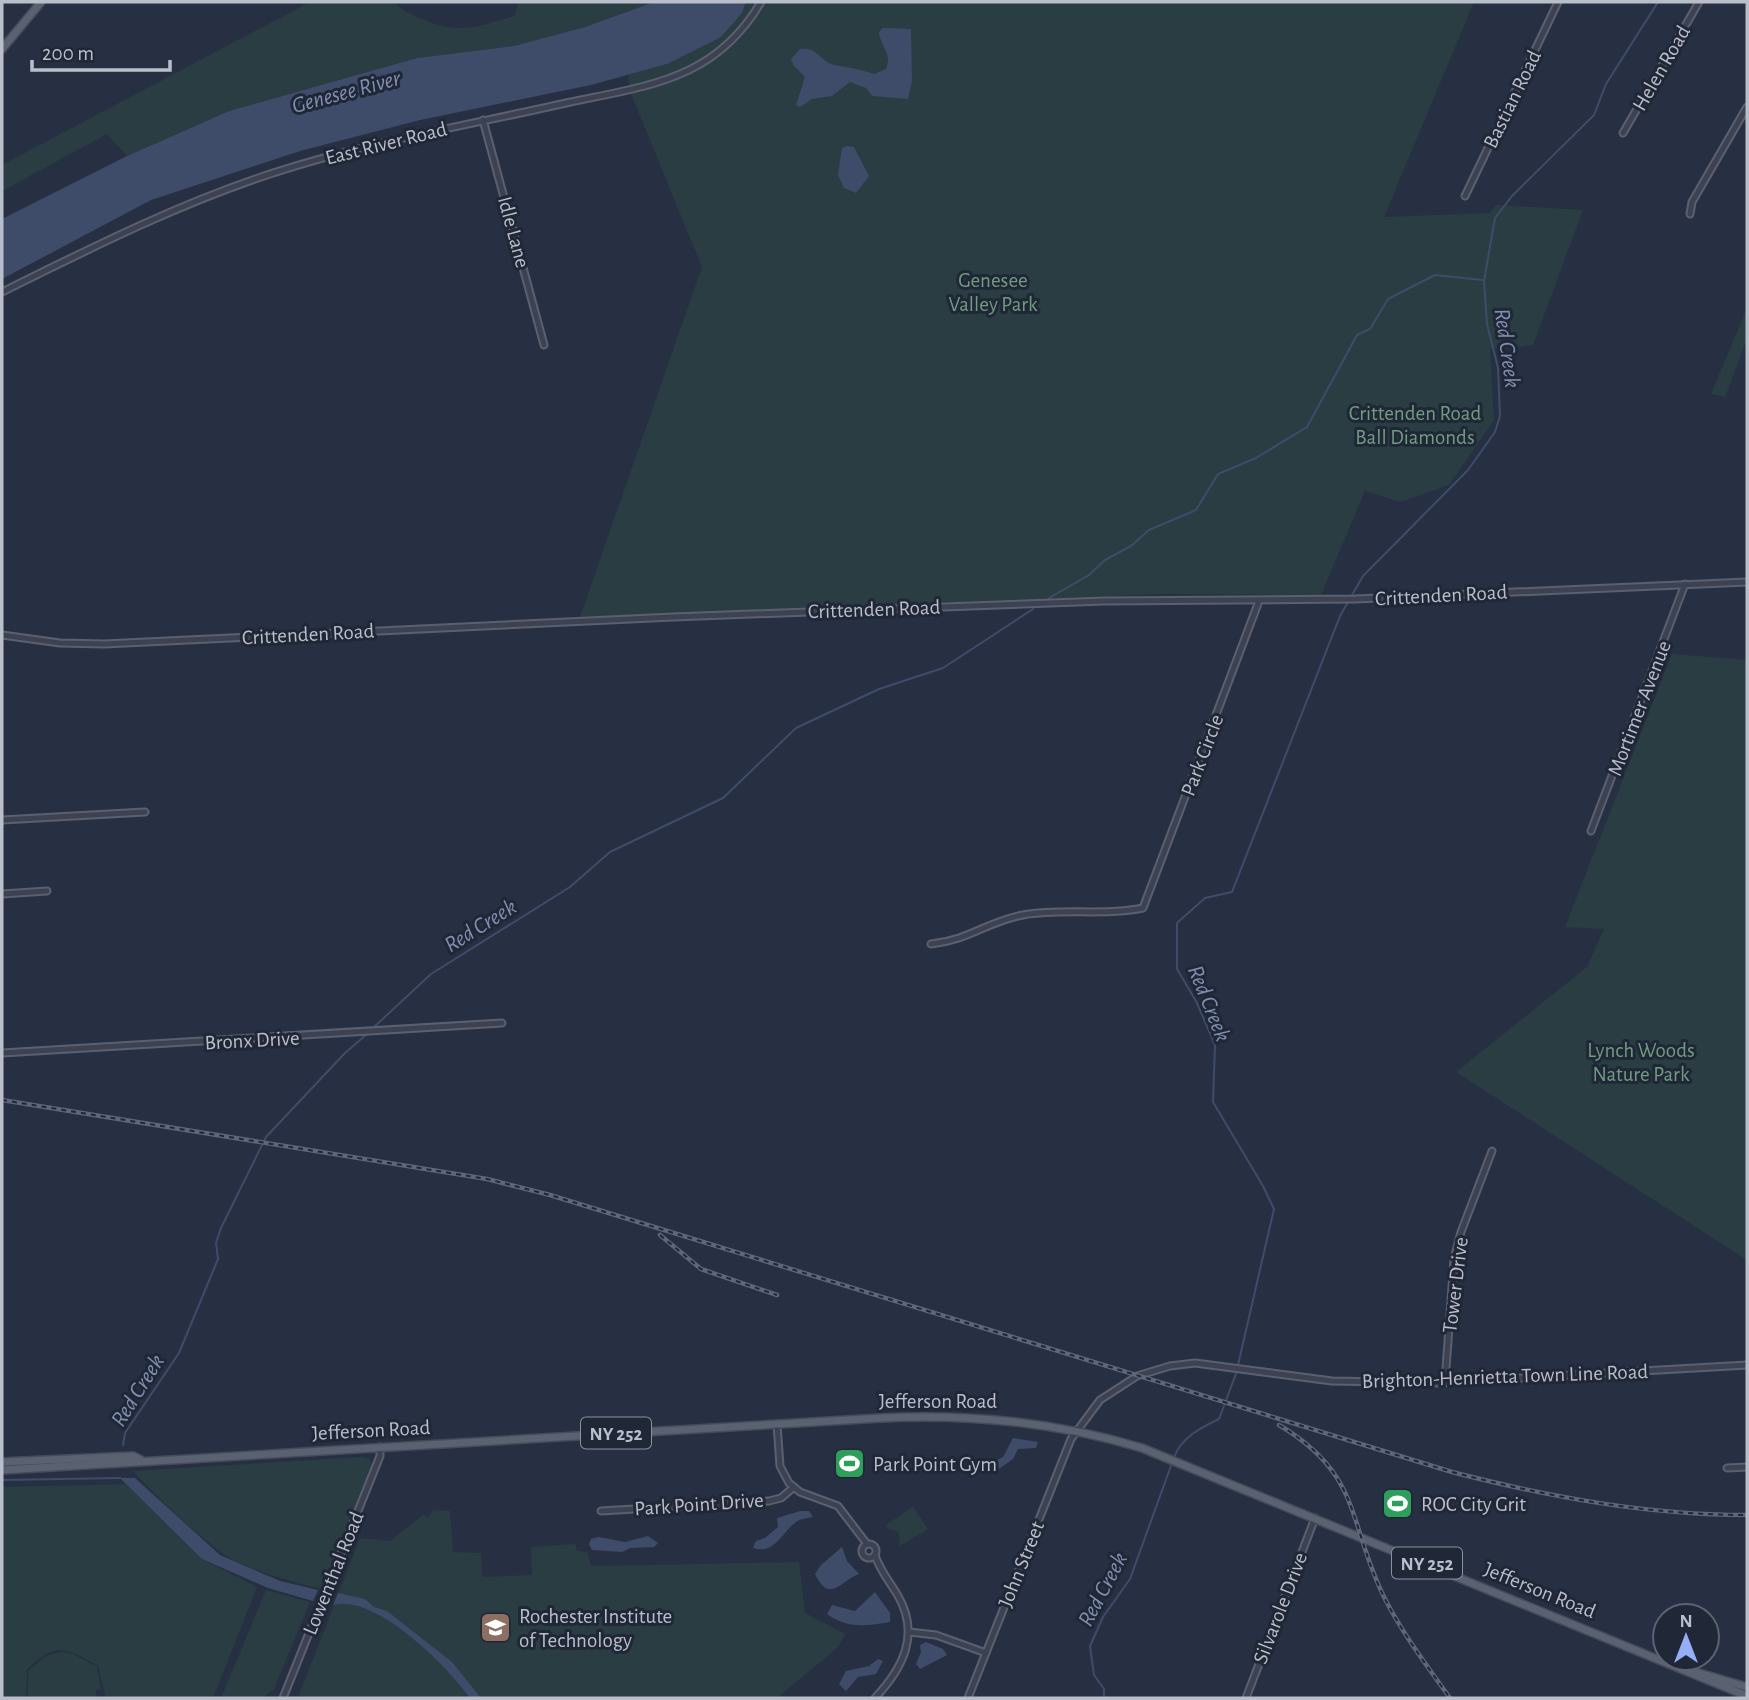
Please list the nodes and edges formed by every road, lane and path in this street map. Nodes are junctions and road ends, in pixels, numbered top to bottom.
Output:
1 (41, 2) edge
2 (761, 2) edge
3 (1558, 2) edge
4 (1699, 2) edge
5 (2, 49) edge
6 (1747, 107) edge
7 (484, 120) junction
8 (1623, 133) dead end
9 (1465, 196) dead end
10 (1690, 214) dead end
11 (2, 292) edge
12 (544, 345) dead end
13 (1747, 582) edge
14 (1685, 584) junction
15 (1259, 601) junction
16 (2, 635) edge
17 (145, 812) dead end
18 (2, 820) edge
19 (1591, 831) dead end
20 (47, 891) dead end
21 (2, 894) edge
22 (931, 944) dead end
23 (502, 1023) dead end
24 (2, 1053) edge
25 (1492, 1151) dead end
26 (1747, 1365) edge
27 (1445, 1382) junction
28 (777, 1424) junction
29 (1077, 1430) junction
30 (380, 1447) junction
31 (141, 1460) junction
32 (2, 1462) edge
33 (1747, 1467) edge
34 (1727, 1468) dead end
35 (2, 1471) edge
36 (794, 1487) junction
37 (601, 1511) dead end
38 (1315, 1517) junction
39 (864, 1543) junction
40 (873, 1557) junction
41 (909, 1632) junction
42 (986, 1653) junction
43 (1651, 1654) edge
44 (1693, 1672) edge
45 (1705, 1672) edge
46 (1747, 1687) edge
47 (1747, 1696) edge
48 (283, 1698) edge
49 (875, 1698) edge
50 (968, 1698) edge
51 (1245, 1698) edge

1 - 5 main road
2 - 7 street, East River Road
3 - 9 street, Bastian Road
4 - 8 street, Helen Road
6 - 10 street
7 - 11 street, East River Road
7 - 12 street, Idle Lane
13 - 14 street, Crittenden Road
14 - 15 street, Crittenden Road
14 - 19 street, Mortimer Avenue
15 - 16 street, Crittenden Road
15 - 22 street, Park Circle
17 - 18 street
20 - 21 street
23 - 24 street, Bronx Drive
25 - 27 street, Tower Drive
26 - 27 street, Brighton-Henrietta Town Line Road
27 - 29 street, Brighton-Henrietta Town Line Road
28 - 29 main road, Jefferson Road / NY 252
28 - 30 main road, Jefferson Road / NY 252
28 - 36 street, Park Point Drive
29 - 38 main road, Jefferson Road / NY 252
29 - 42 street, John Street
30 - 31 main road, Jefferson Road / NY 252
30 - 48 street, Lowenthal Road
31 - 32 main road, Jefferson Road / NY 252
31 - 35 main road, Jefferson Road / NY 252
33 - 34 street
36 - 37 street, Park Point Drive
36 - 39 street, Park Point Drive
38 - 43 main road, Jefferson Road / NY 252
38 - 51 street, Silvarole Drive
39 - 40 street, Park Point Drive
39 - 40 street, Park Point Drive
40 - 41 street, Park Point Drive
41 - 42 street
41 - 49 street, Park Point Drive
42 - 50 street, John Street
44 - 47 main road, Jefferson Road / NY 252
45 - 46 main road, Jefferson Road / NY 252

